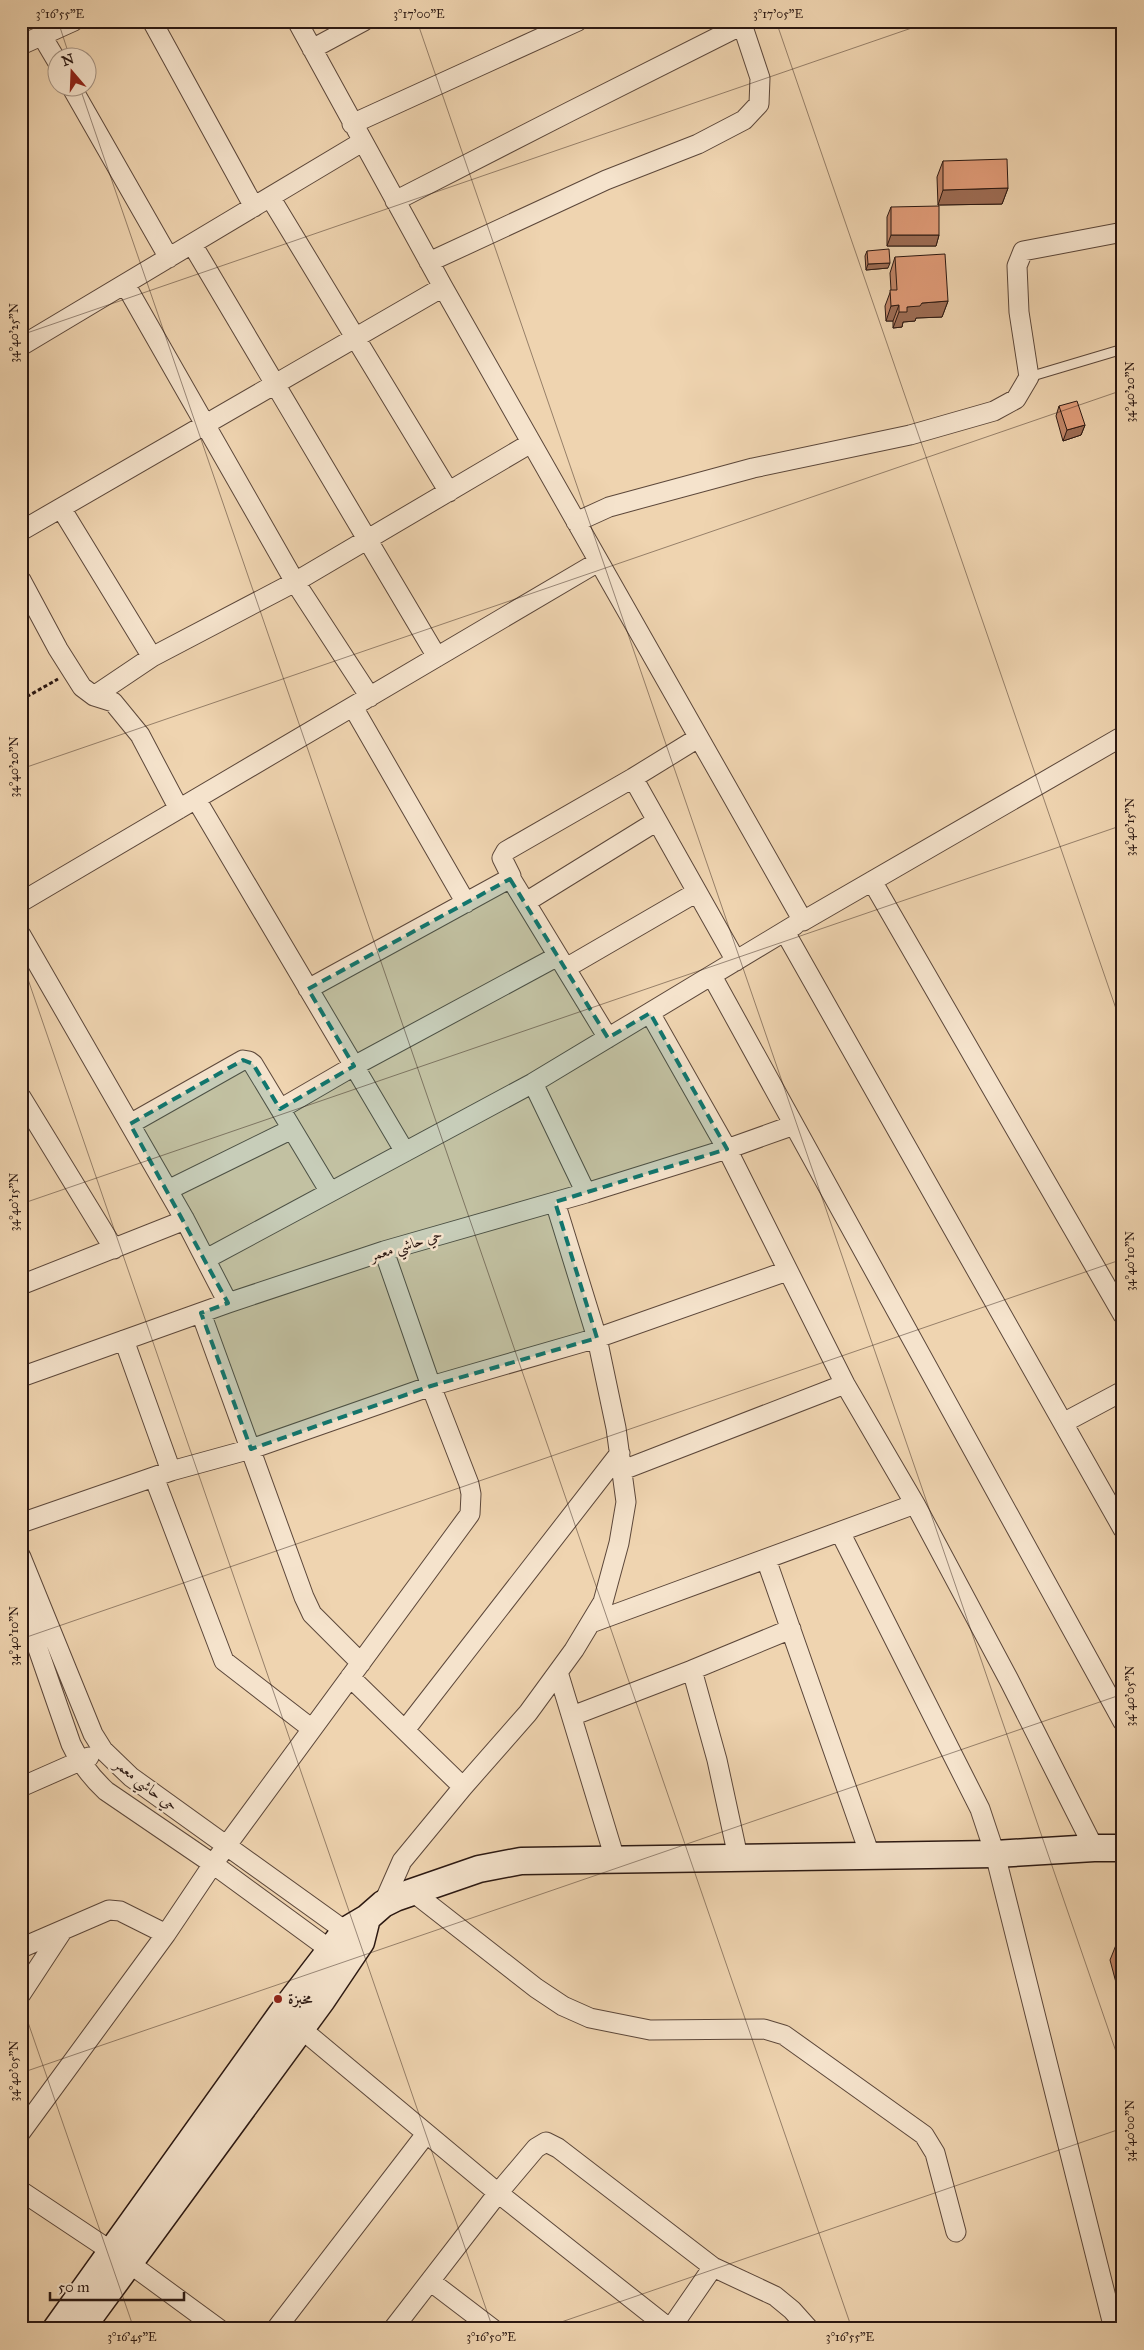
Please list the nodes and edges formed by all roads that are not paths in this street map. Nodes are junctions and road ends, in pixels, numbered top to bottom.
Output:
1 (74, 21) edge
2 (152, 21) edge
3 (297, 21) edge
4 (364, 21) edge
5 (578, 21) edge
6 (742, 23) edge
7 (42, 36) junction
8 (21, 45) edge
9 (49, 48) edge
10 (312, 49) junction
11 (78, 98) edge
12 (352, 124) junction
13 (362, 142) junction
14 (270, 197) junction
15 (395, 201) junction
16 (254, 207) junction
17 (1123, 232) edge
18 (192, 244) junction
19 (169, 258) junction
20 (429, 262) junction
21 (125, 284) junction
22 (443, 287) junction
23 (357, 337) junction
24 (21, 346) edge
25 (1123, 349) edge
26 (1029, 377) junction
27 (276, 384) junction
28 (205, 424) junction
29 (531, 443) junction
30 (449, 492) junction
31 (61, 508) junction
32 (576, 522) junction
33 (21, 531) edge
34 (369, 539) junction
35 (598, 562) junction
36 (21, 580) edge
37 (295, 582) junction
38 (152, 657) junction
39 (437, 657) junction
40 (94, 696) junction
41 (370, 697) junction
42 (353, 707) junction
43 (1123, 736) edge
44 (698, 738) junction
45 (633, 778) junction
46 (196, 799) junction
47 (179, 809) junction
48 (657, 822) junction
49 (510, 877) junction
50 (872, 881) junction
51 (697, 892) junction
52 (21, 902) edge
53 (526, 902) junction
54 (466, 903) junction
55 (803, 921) junction
56 (785, 932) junction
57 (21, 935) edge
58 (736, 961) junction
59 (562, 962) junction
60 (712, 976) junction
61 (308, 988) junction
62 (650, 1013) junction
63 (608, 1038) junction
64 (354, 1066) junction
65 (533, 1083) junction
66 (21, 1097) edge
67 (280, 1109) junction
68 (130, 1124) junction
69 (794, 1124) junction
70 (292, 1129) junction
71 (727, 1149) junction
72 (405, 1152) junction
73 (168, 1190) junction
74 (330, 1192) junction
75 (586, 1193) junction
76 (555, 1202) junction
77 (185, 1220) junction
78 (114, 1250) junction
79 (384, 1251) junction
80 (206, 1259) junction
81 (787, 1271) junction
82 (21, 1285) edge
83 (228, 1303) junction
84 (201, 1313) junction
85 (1123, 1315) edge
86 (597, 1338) junction
87 (124, 1340) junction
88 (21, 1377) edge
89 (846, 1384) junction
90 (431, 1386) junction
91 (1123, 1391) edge
92 (1063, 1423) junction
93 (251, 1450) junction
94 (621, 1461) junction
95 (162, 1474) junction
96 (914, 1504) junction
97 (21, 1523) edge
98 (1123, 1529) edge
99 (840, 1532) junction
100 (21, 1557) edge
101 (766, 1559) junction
102 (21, 1600) edge
103 (591, 1622) junction
104 (791, 1629) junction
105 (355, 1670) junction
106 (692, 1670) junction
107 (558, 1672) junction
108 (572, 1716) junction
109 (1123, 1722) edge
110 (312, 1729) junction
111 (405, 1730) junction
112 (103, 1750) junction
113 (79, 1762) junction
114 (21, 1787) edge
115 (463, 1787) junction
116 (227, 1845) junction
117 (1094, 1848) junction
118 (1123, 1848) edge
119 (995, 1854) junction
120 (870, 1855) junction
121 (738, 1857) junction
122 (615, 1859) junction
123 (213, 1864) junction
124 (413, 1892) junction
125 (63, 1930) junction
126 (166, 1934) junction
127 (355, 1935) junction
128 (21, 1948) edge
129 (21, 1994) edge
130 (292, 2021) junction
131 (21, 2132) edge
132 (426, 2134) junction
133 (21, 2191) edge
134 (498, 2193) junction
135 (956, 2232) dead end
136 (120, 2257) junction
137 (713, 2267) junction
138 (430, 2281) junction
139 (670, 2328) edge
140 (56, 2329) edge
141 (81, 2329) edge
142 (219, 2329) edge
143 (276, 2329) edge
144 (393, 2329) edge
145 (494, 2329) edge
146 (809, 2329) edge
147 (1114, 2329) edge

1 - 7 street
2 - 16 street
3 - 10 street
4 - 10 street
5 - 12 street
6 - 15 street
6 - 20 street
7 - 8 street
7 - 9 street
10 - 12 street
11 - 19 street
12 - 13 street
13 - 14 street
13 - 15 street
14 - 16 street
14 - 23 street
15 - 20 street
16 - 18 street
17 - 26 street
18 - 19 street
18 - 27 street
19 - 21 street
20 - 22 street
21 - 24 street
21 - 28 street
22 - 23 street
22 - 29 street
23 - 27 street
23 - 30 street
25 - 26 lane
26 - 32 street
27 - 28 street
27 - 34 street
28 - 31 street
28 - 37 street
29 - 30 street
29 - 32 street
30 - 34 street
31 - 33 street
31 - 38 street
32 - 35 street
34 - 37 street
34 - 39 street
35 - 39 street
35 - 44 street
36 - 40 street
37 - 38 street
37 - 41 street
38 - 40 street
39 - 41 street
40 - 47 street
41 - 42 street
42 - 46 street
42 - 54 street
43 - 50 street
44 - 45 street
44 - 55 street
45 - 48 street
45 - 49 street
46 - 47 street
46 - 61 street
47 - 52 street
48 - 51 street
48 - 53 street
49 - 53 street
49 - 54 street
50 - 55 street
50 - 85 street
51 - 58 street
51 - 59 street
53 - 59 street
54 - 61 street
55 - 56 street
56 - 58 street
56 - 92 street
57 - 68 street
58 - 60 street
59 - 63 street
59 - 64 street
60 - 62 street
60 - 69 street
61 - 64 street
62 - 63 street
62 - 71 street
63 - 65 street
64 - 67 street
64 - 72 street
65 - 72 street
65 - 75 street
66 - 78 street
67 - 68 street
67 - 70 street
68 - 73 street
69 - 71 street, حي حاشي معمر
69 - 109 street
70 - 73 street
70 - 74 street
71 - 75 street, حي حاشي معمر
71 - 81 street
72 - 74 street
73 - 77 street
74 - 80 street
75 - 76 street, حي حاشي معمر
76 - 79 street, حي حاشي معمر
76 - 86 street
77 - 78 street
77 - 80 street
78 - 82 street
79 - 83 street, حي حاشي معمر
79 - 90 street
80 - 83 street
81 - 86 street
81 - 89 street
83 - 84 street, حي حاشي معمر
84 - 87 street, حي حاشي معمر
84 - 93 street
86 - 90 street
86 - 94 street
87 - 88 street, حي حاشي معمر
87 - 95 street
89 - 94 street
89 - 96 street
90 - 93 street
90 - 105 street
91 - 92 street
92 - 98 street
93 - 95 street
93 - 105 street
94 - 103 street
94 - 111 street
95 - 97 street
95 - 110 street
96 - 99 street
96 - 117 street
99 - 101 street
99 - 119 street
100 - 112 street, حي حاشي معمر
101 - 103 street
101 - 104 street
102 - 113 street, حي حاشي معمر
103 - 107 street
104 - 106 street
104 - 120 street
105 - 110 street
105 - 111 street
106 - 108 street
106 - 121 street
107 - 108 street
107 - 115 street
108 - 122 street
110 - 116 street
111 - 115 street
112 - 113 street
112 - 116 street, حي حاشي معمر
113 - 114 street
113 - 123 street, حي حاشي معمر
115 - 127 street
116 - 123 street
116 - 127 street, حي حاشي معمر
117 - 118 street
117 - 119 street
119 - 120 street
119 - 147 street
120 - 121 street
121 - 122 street
122 - 124 street
123 - 126 street
123 - 127 street, حي حاشي معمر
124 - 127 street
124 - 135 street
125 - 126 street
125 - 128 street
125 - 129 street
126 - 131 street
127 - 130 street
130 - 132 street
130 - 136 street
132 - 134 street
132 - 143 street
133 - 136 street
134 - 137 street
134 - 138 street
134 - 139 street
136 - 140 street
136 - 141 street
136 - 142 street
137 - 139 street
137 - 146 street
138 - 144 street
138 - 145 street

